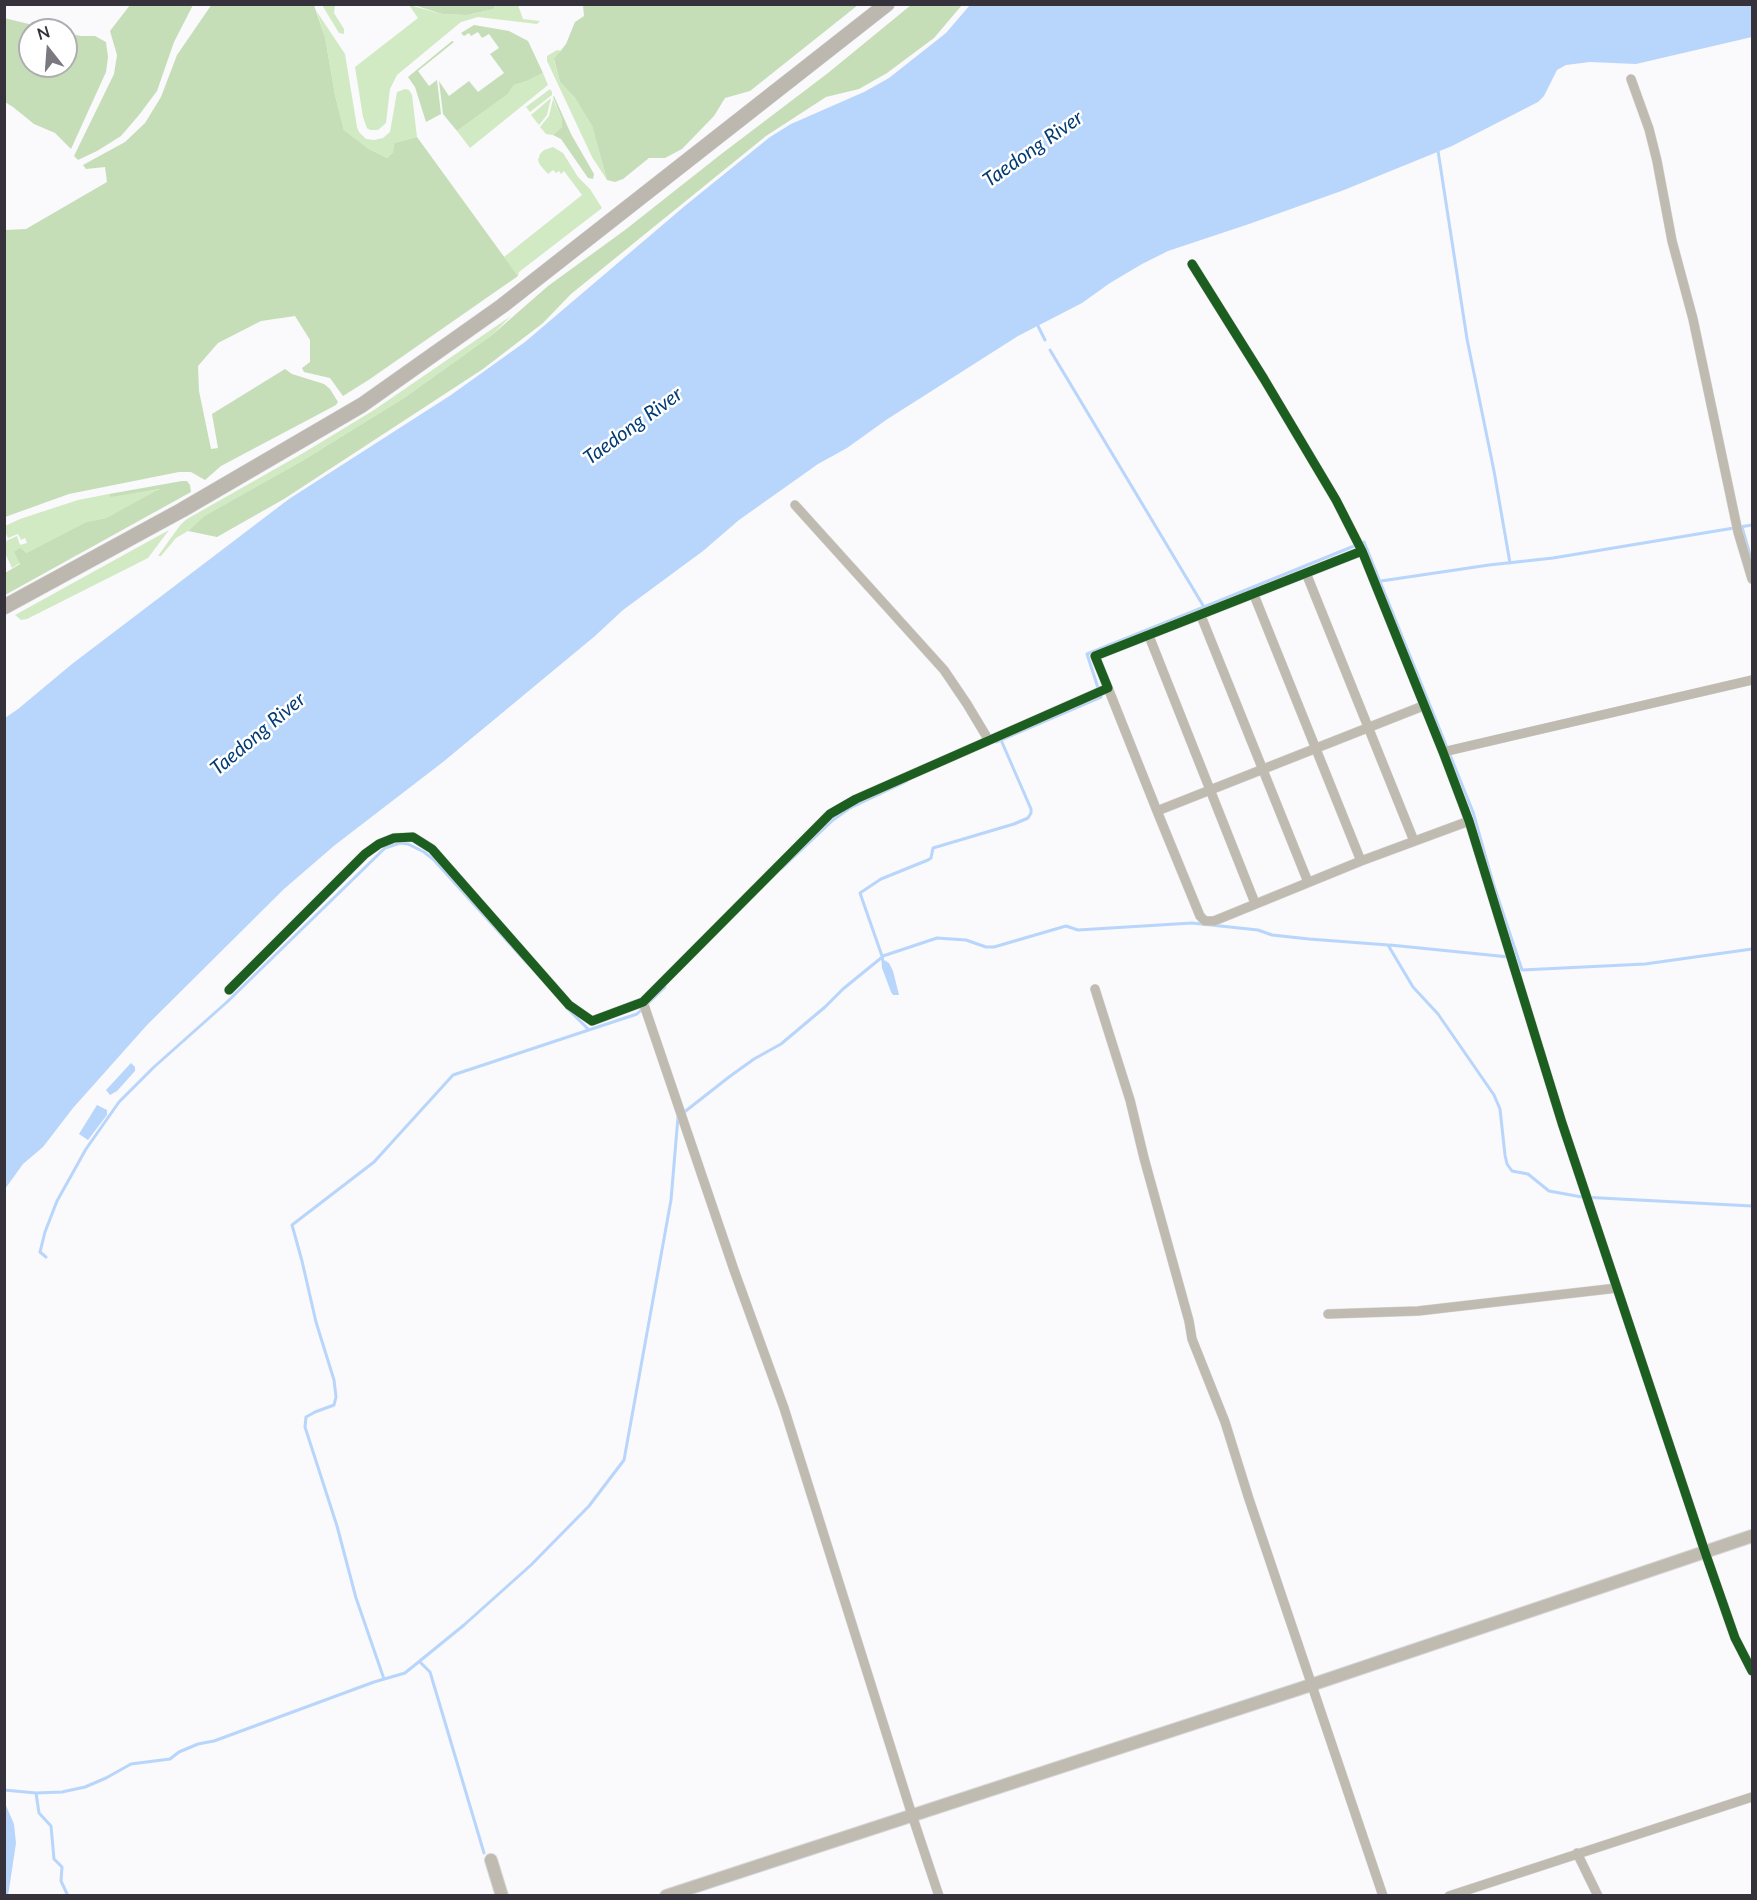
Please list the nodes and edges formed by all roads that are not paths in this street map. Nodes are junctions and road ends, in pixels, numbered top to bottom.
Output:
1 (887, 4) edge
2 (1631, 79) dead end
3 (1192, 264) dead end
4 (795, 505) dead end
5 (1362, 552) junction
6 (1306, 573) junction
7 (1752, 579) edge
8 (1254, 595) junction
9 (4, 607) edge
10 (1201, 616) junction
11 (1149, 636) junction
12 (1752, 680) edge
13 (1108, 688) junction
14 (1423, 706) junction
15 (1368, 727) junction
16 (988, 739) junction
17 (1316, 748) junction
18 (1443, 752) junction
19 (1263, 768) junction
20 (1210, 790) junction
21 (1157, 811) junction
22 (1469, 821) junction
23 (1414, 841) junction
24 (1361, 861) junction
25 (1308, 882) junction
26 (1255, 903) junction
27 (229, 990) dead end
28 (1095, 990) dead end
29 (644, 1002) junction
30 (1617, 1288) junction
31 (1328, 1314) dead end
32 (1752, 1536) edge
33 (1705, 1552) junction
34 (1752, 1671) edge
35 (1311, 1684) junction
36 (1752, 1797) edge
37 (912, 1815) junction
38 (1577, 1853) junction
39 (491, 1860) dead end
40 (502, 1896) edge
41 (666, 1896) edge
42 (939, 1896) edge
43 (1383, 1896) edge
44 (1449, 1896) edge
45 (1598, 1896) edge

1 - 9 highway
2 - 7 street
3 - 5 street
4 - 16 street
5 - 6 street
5 - 14 street
6 - 8 street
6 - 15 street
8 - 10 street
8 - 17 street
10 - 11 street
10 - 19 street
11 - 13 street
11 - 20 street
12 - 18 street
13 - 16 street
13 - 21 street
14 - 15 street
14 - 18 street
15 - 17 street
15 - 23 street
16 - 29 street
17 - 19 street
17 - 24 street
18 - 22 street
19 - 20 street
19 - 25 street
20 - 21 street
20 - 26 street
21 - 26 street
22 - 23 street
22 - 30 street
23 - 24 street
24 - 25 street
25 - 26 street
27 - 29 street
28 - 35 street
29 - 37 street
30 - 31 street
30 - 33 street
32 - 33 street
33 - 34 street
33 - 35 street
35 - 37 street
35 - 43 street
36 - 38 street
37 - 41 street
37 - 42 street
38 - 44 street
38 - 45 street
39 - 40 street

